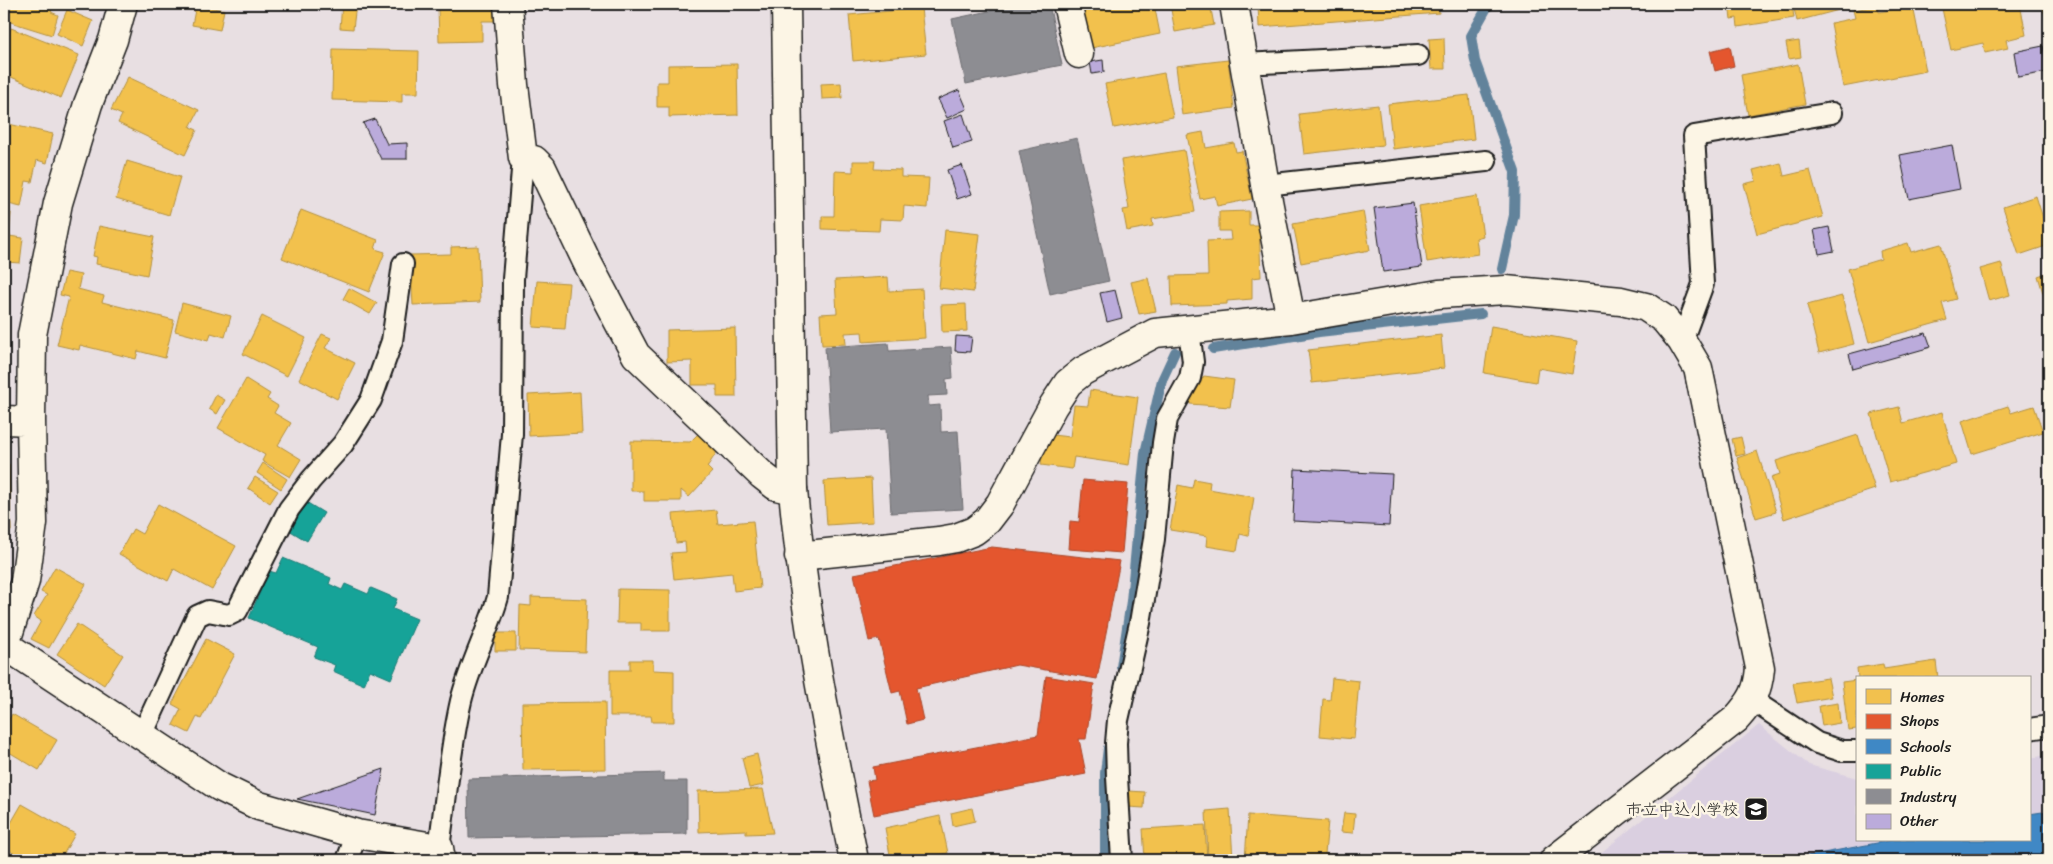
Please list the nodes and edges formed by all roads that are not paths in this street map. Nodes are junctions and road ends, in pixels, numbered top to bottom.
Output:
1 (123, 4) edge
2 (508, 4) edge
3 (786, 4) edge
4 (1067, 4) edge
5 (1234, 4) edge
6 (1080, 54) dead end
7 (1418, 55) dead end
8 (1244, 64) junction
9 (1832, 113) dead end
10 (523, 158) junction
11 (1486, 162) dead end
12 (1265, 185) junction
13 (403, 264) dead end
14 (1291, 319) junction
15 (1189, 330) junction
16 (1682, 341) junction
17 (4, 420) edge
18 (31, 421) junction
19 (793, 490) junction
20 (799, 556) junction
21 (4, 647) edge
22 (1752, 700) junction
23 (2049, 726) edge
24 (2030, 728) edge
25 (142, 735) junction
26 (1856, 752) edge
27 (357, 834) junction
28 (440, 854) edge
29 (348, 860) edge
30 (854, 860) edge
31 (1122, 860) edge
32 (1554, 860) edge

1 - 18 street
2 - 10 street
3 - 19 street
4 - 6 street
5 - 8 street
7 - 8 lane
8 - 12 street
9 - 16 lane
10 - 19 street
10 - 28 lane
11 - 12 lane
12 - 14 street
13 - 25 lane
14 - 15 street
14 - 16 street
15 - 20 street
15 - 31 lane
16 - 22 street
17 - 18 street
18 - 21 street
19 - 20 street
20 - 30 street
21 - 25 street
22 - 26 lane
22 - 32 street
23 - 24 lane
25 - 27 street
27 - 28 street
27 - 29 lane

